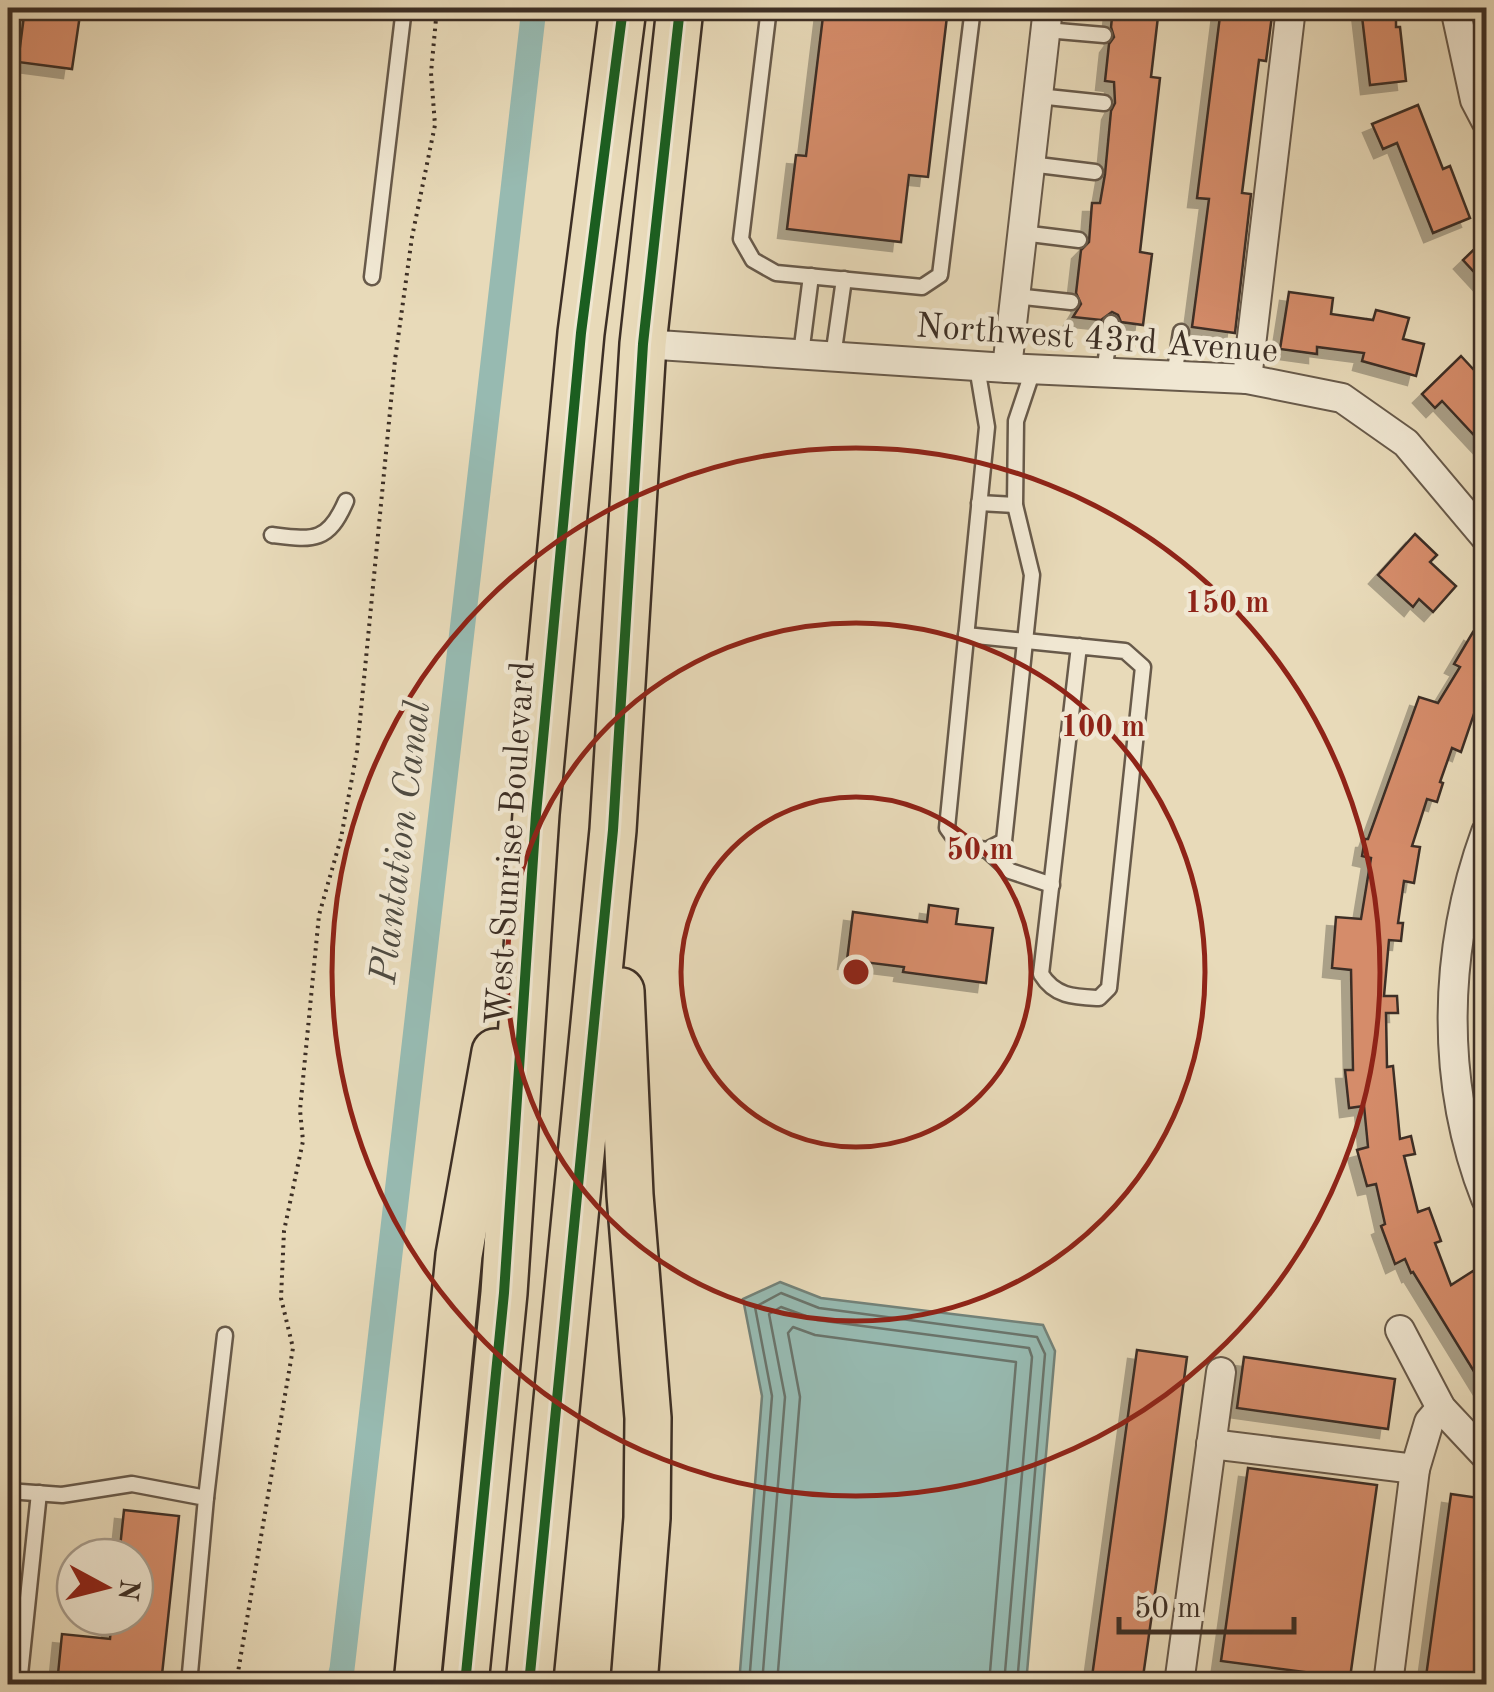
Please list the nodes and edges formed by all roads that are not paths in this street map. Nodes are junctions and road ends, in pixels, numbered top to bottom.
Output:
1 (404, 8) edge
2 (623, 8) edge
3 (680, 8) edge
4 (769, 8) edge
5 (972, 8) edge
6 (1291, 8) edge
7 (1455, 8) edge
8 (1047, 19) edge
9 (1104, 35) dead end
10 (1038, 96) junction
11 (1104, 102) dead end
12 (1486, 120) edge
13 (1030, 164) junction
14 (1096, 172) dead end
15 (1022, 233) junction
16 (593, 238) junction
17 (1078, 240) dead end
18 (811, 276) junction
19 (372, 278) dead end
20 (844, 279) junction
21 (1015, 296) junction
22 (1070, 302) dead end
23 (1111, 324) dead end
24 (1180, 332) dead end
25 (643, 344) junction
26 (801, 354) junction
27 (833, 356) junction
28 (977, 366) junction
29 (1020, 369) junction
30 (1104, 373) junction
31 (1174, 376) junction
32 (1247, 378) junction
33 (346, 502) dead end
34 (979, 502) junction
35 (1015, 505) junction
36 (272, 535) dead end
37 (1486, 538) edge
38 (966, 635) junction
39 (1024, 641) junction
40 (1079, 646) junction
41 (536, 814) junction
42 (614, 830) junction
43 (1486, 832) edge
44 (987, 850) junction
45 (1052, 884) junction
46 (1486, 1199) edge
47 (1400, 1330) dead end
48 (225, 1335) dead end
49 (1221, 1372) dead end
50 (1441, 1408) junction
51 (1211, 1444) junction
52 (1486, 1456) edge
53 (1414, 1469) junction
54 (8, 1491) edge
55 (40, 1493) junction
56 (206, 1498) junction
57 (19, 1684) edge
58 (189, 1684) edge
59 (418, 1684) edge
60 (465, 1684) edge
61 (529, 1684) edge
62 (634, 1684) edge
63 (1179, 1684) edge
64 (1388, 1684) edge

1 - 19 lane
2 - 16 main road, West Sunrise Boulevard
3 - 25 main road
4 - 18 lane
5 - 20 lane
6 - 32 street
7 - 12 street
8 - 9 lane
8 - 10 street
10 - 11 lane
10 - 13 street
13 - 14 lane
13 - 15 street
15 - 17 lane
15 - 21 street
16 - 25 main road
16 - 41 main road, West Sunrise Boulevard
18 - 20 lane
18 - 26 lane
20 - 27 lane
21 - 22 lane
21 - 29 street
23 - 30 lane
24 - 31 lane
25 - 26 street, Northwest 43rd Avenue
25 - 42 main road
26 - 27 street, Northwest 43rd Avenue
27 - 28 street, Northwest 43rd Avenue
28 - 29 street, Northwest 43rd Avenue
28 - 34 lane
29 - 30 street, Northwest 43rd Avenue
29 - 35 lane
30 - 31 street, Northwest 43rd Avenue
31 - 32 street, Northwest 43rd Avenue
32 - 37 street, Northwest 43rd Avenue
33 - 36 lane
34 - 35 lane
34 - 38 lane
35 - 39 lane
38 - 39 lane
38 - 44 lane
39 - 40 lane
39 - 44 lane
40 - 45 lane
40 - 45 lane
41 - 59 main road
41 - 60 main road, West Sunrise Boulevard
42 - 61 main road
42 - 62 main road
43 - 46 street
44 - 45 lane
47 - 50 street
48 - 56 lane
49 - 51 street
50 - 52 street
50 - 53 street
51 - 53 street
51 - 63 street
53 - 64 street
54 - 55 lane
55 - 56 lane
55 - 57 lane
56 - 58 lane

